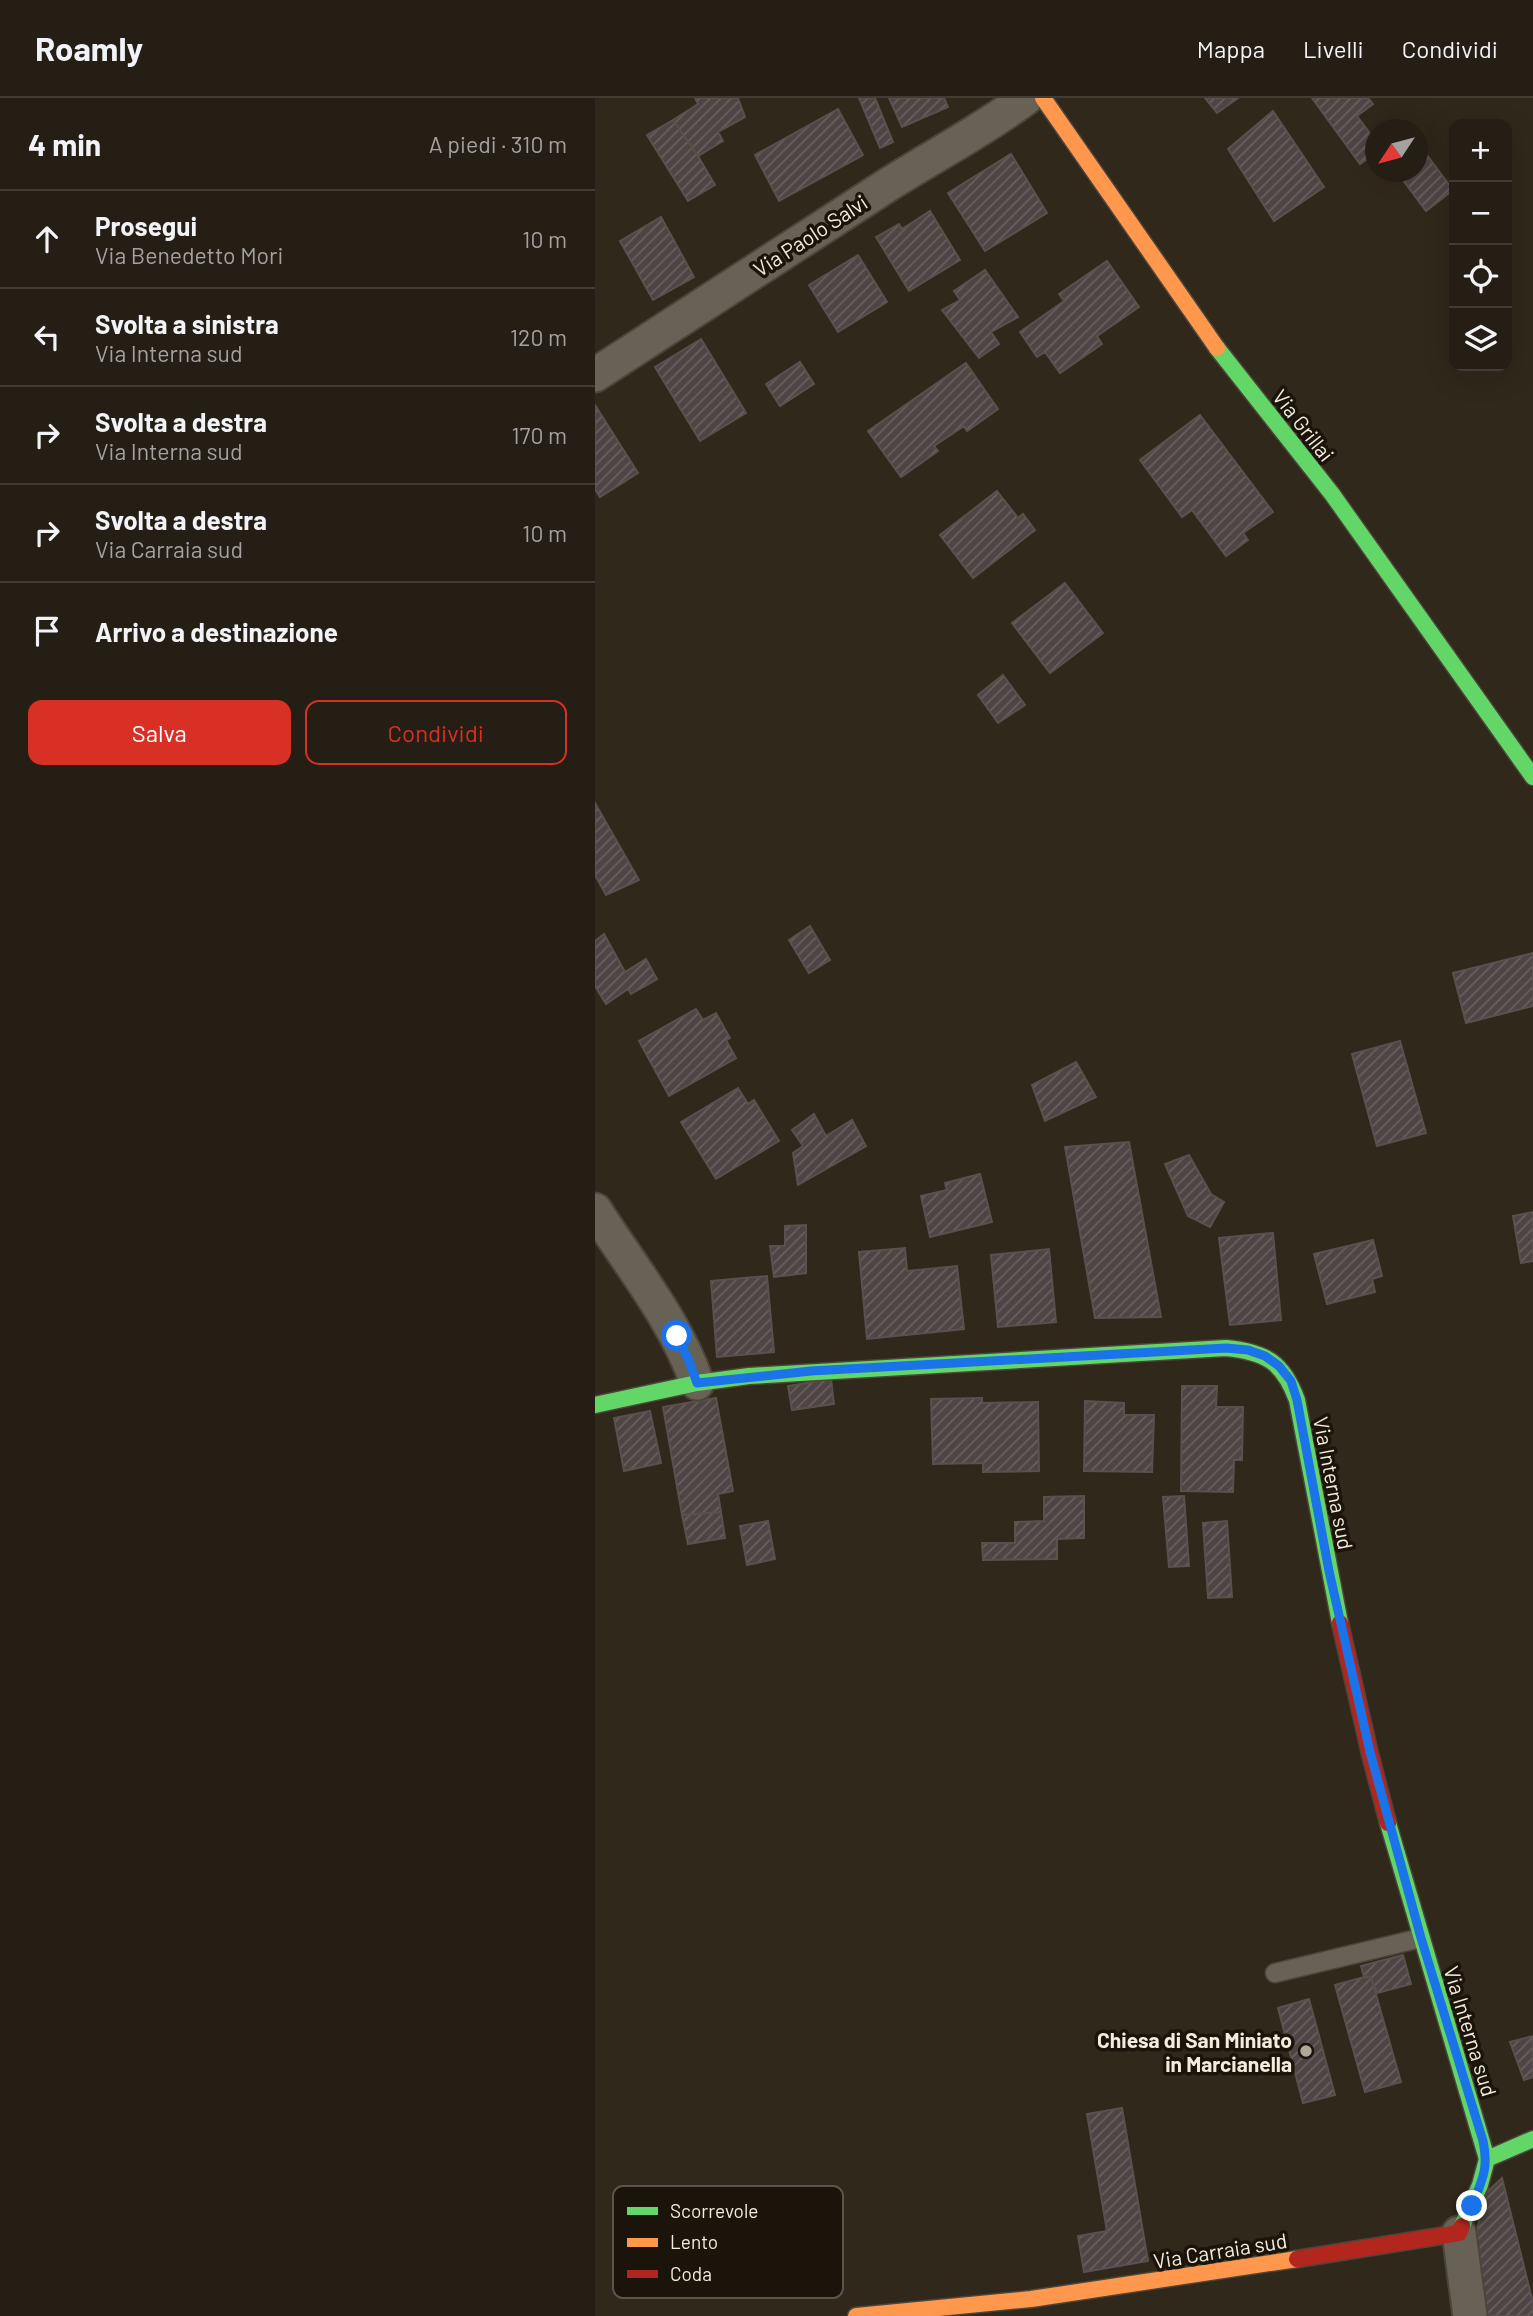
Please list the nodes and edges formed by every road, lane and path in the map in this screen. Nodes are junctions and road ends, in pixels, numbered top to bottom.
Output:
1 (1026, 98) edge
2 (1043, 98) edge
3 (595, 375) edge
4 (1533, 777) edge
5 (595, 1210) edge
6 (697, 1383) junction
7 (595, 1405) edge
8 (1421, 1938) junction
9 (1275, 1973) dead end
10 (1533, 2139) edge
11 (1487, 2159) junction
12 (1459, 2233) junction
13 (856, 2316) edge
14 (1470, 2316) edge

1 - 3 street, Via Paolo Salvi
2 - 4 street, Via Grillai
5 - 6 street
6 - 7 street, Via Interna sud
6 - 8 street, Via Interna sud
8 - 9 lane
8 - 11 street, Via Interna sud
10 - 11 street
11 - 12 street
12 - 13 street, Via Carraia sud
12 - 14 street

